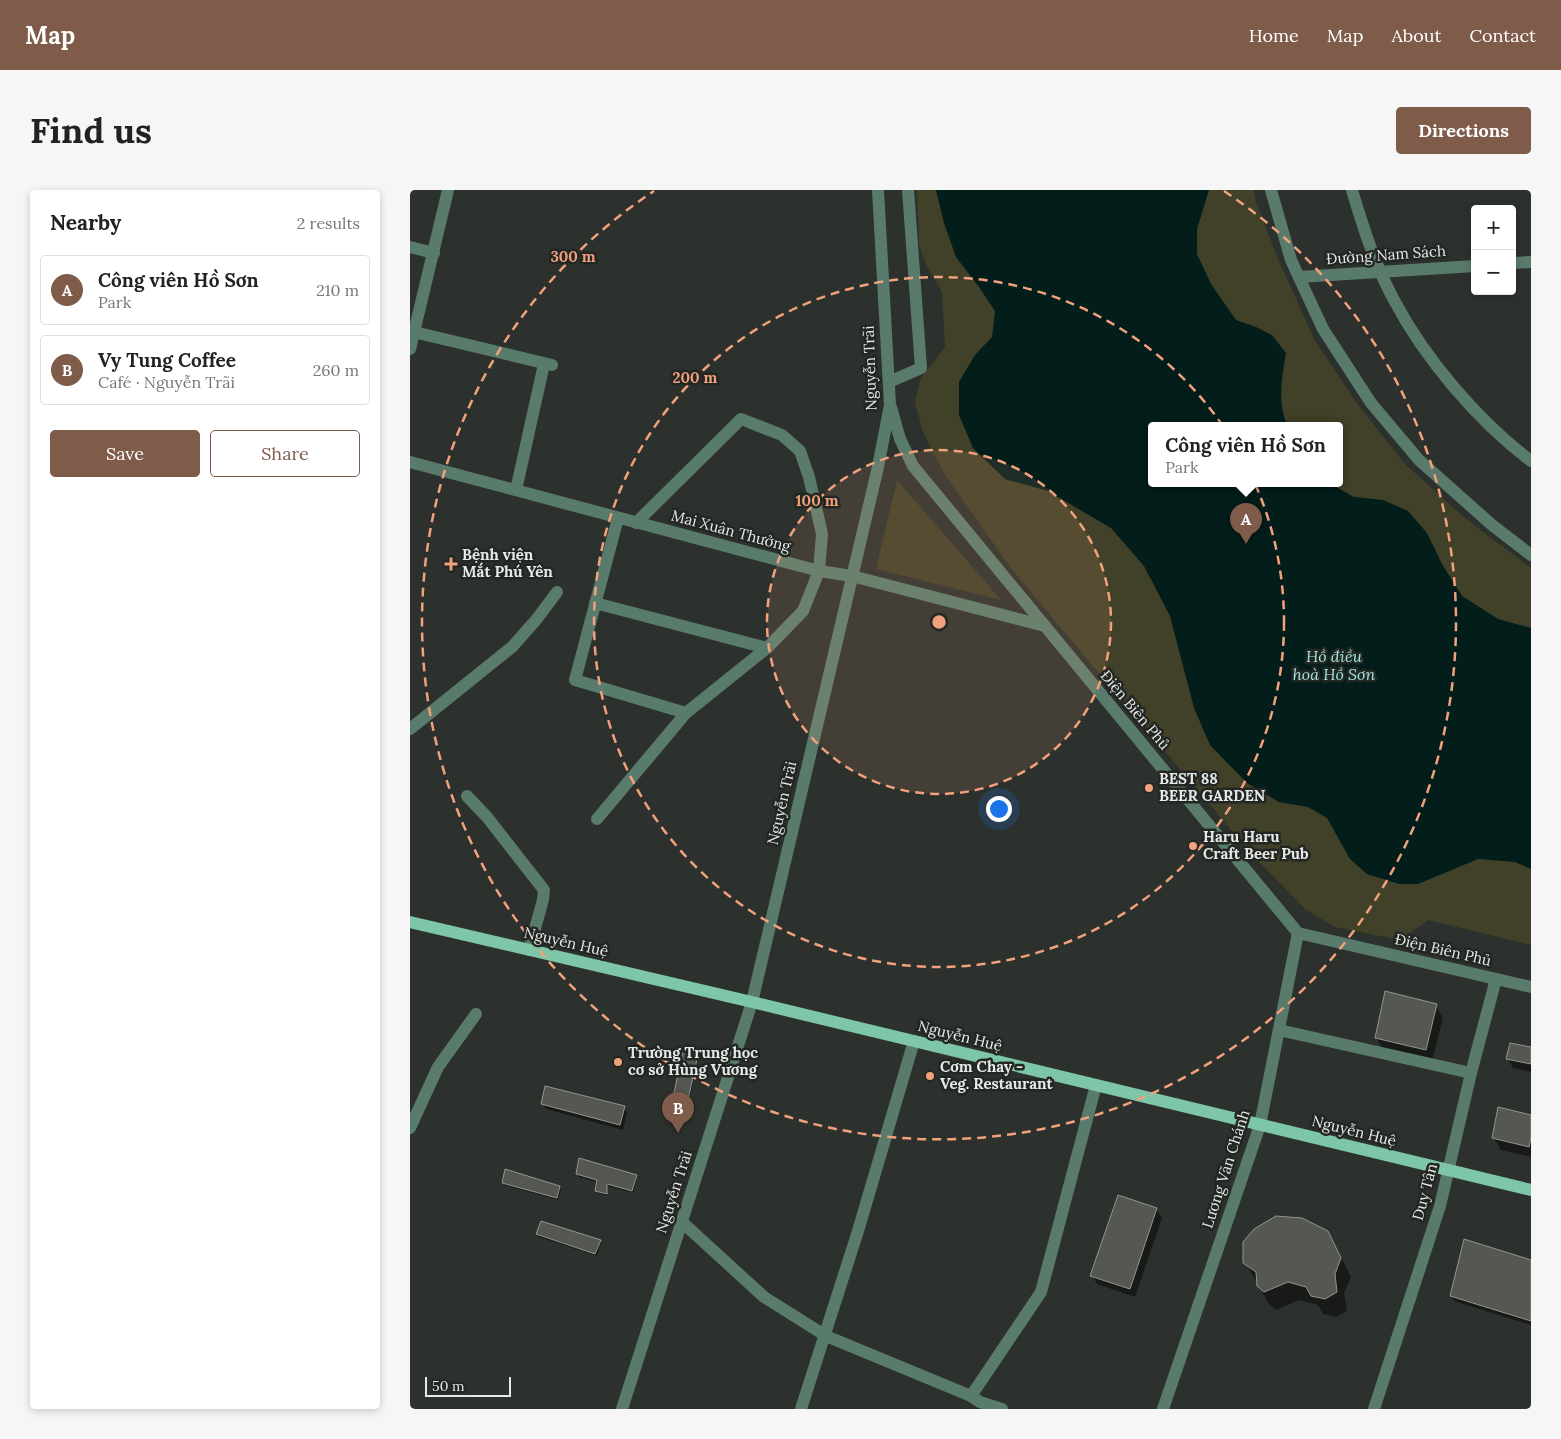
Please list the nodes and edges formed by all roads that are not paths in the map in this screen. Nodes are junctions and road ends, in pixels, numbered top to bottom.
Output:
1 (448, 190) edge
2 (878, 190) edge
3 (908, 190) edge
4 (1271, 190) edge
5 (1352, 190) edge
6 (410, 247) edge
7 (434, 253) junction
8 (1531, 262) edge
9 (1516, 264) edge
10 (1471, 266) edge
11 (1381, 271) junction
12 (1299, 277) junction
13 (412, 331) edge
14 (410, 349) edge
15 (889, 382) junction
16 (890, 405) junction
17 (1531, 461) edge
18 (410, 462) edge
19 (516, 490) junction
20 (618, 518) junction
21 (636, 522) junction
22 (1531, 555) edge
23 (819, 571) junction
24 (852, 576) junction
25 (557, 592) dead end
26 (595, 603) junction
27 (1045, 626) junction
28 (767, 648) junction
29 (686, 713) junction
30 (410, 729) edge
31 (467, 796) dead end
32 (597, 818) dead end
33 (410, 922) edge
34 (1298, 933) junction
35 (529, 950) junction
36 (1496, 979) junction
37 (1531, 987) edge
38 (752, 1002) junction
39 (476, 1014) dead end
40 (1279, 1030) junction
41 (914, 1041) junction
42 (1471, 1073) junction
43 (1096, 1085) junction
44 (1260, 1125) junction
45 (410, 1128) edge
46 (1448, 1170) junction
47 (1531, 1190) edge
48 (682, 1222) junction
49 (826, 1336) junction
50 (972, 1396) junction
51 (622, 1409) edge
52 (801, 1409) edge
53 (1002, 1409) edge
54 (1163, 1409) edge
55 (1374, 1409) edge

1 - 7 street
2 - 15 street, Nguyễn Trãi
3 - 15 street
4 - 12 street
5 - 11 street
6 - 7 street
7 - 13 street
8 - 9 street
10 - 11 street, Đường Nam Sách
11 - 12 street, Đường Nam Sách
11 - 17 street
12 - 22 street
13 - 14 street
13 - 19 street
15 - 16 street, Nguyễn Trãi
16 - 24 street, Nguyễn Trãi
16 - 27 street, Điện Biên Phủ
18 - 19 street, Mai Xuân Thưởng
19 - 20 street, Mai Xuân Thưởng
20 - 21 street, Mai Xuân Thưởng
20 - 26 street
21 - 23 street, Mai Xuân Thưởng
21 - 23 street
23 - 24 street, Mai Xuân Thưởng
23 - 28 street
24 - 27 street, Mai Xuân Thưởng
24 - 38 street, Nguyễn Trãi
25 - 30 street
26 - 28 street
26 - 29 street
27 - 34 street, Điện Biên Phủ
28 - 29 street
29 - 32 street
31 - 35 street
33 - 35 main road, Nguyễn Huệ
34 - 36 street, Điện Biên Phủ
34 - 40 street, Lương Văn Chánh
35 - 38 main road, Nguyễn Huệ
36 - 37 street, Điện Biên Phủ
36 - 42 street, Duy Tân
38 - 41 main road, Nguyễn Huệ
38 - 48 street, Nguyễn Trãi
39 - 45 street
40 - 42 street
40 - 44 street, Lương Văn Chánh
41 - 43 main road, Nguyễn Huệ
41 - 49 street
42 - 46 street, Duy Tân
43 - 44 main road, Nguyễn Huệ
43 - 50 street
44 - 46 main road, Nguyễn Huệ
44 - 54 street, Lương Văn Chánh
46 - 47 main road, Nguyễn Huệ
46 - 55 street, Duy Tân
48 - 49 street
48 - 51 street, Nguyễn Trãi
49 - 50 street
49 - 52 street
50 - 53 street

